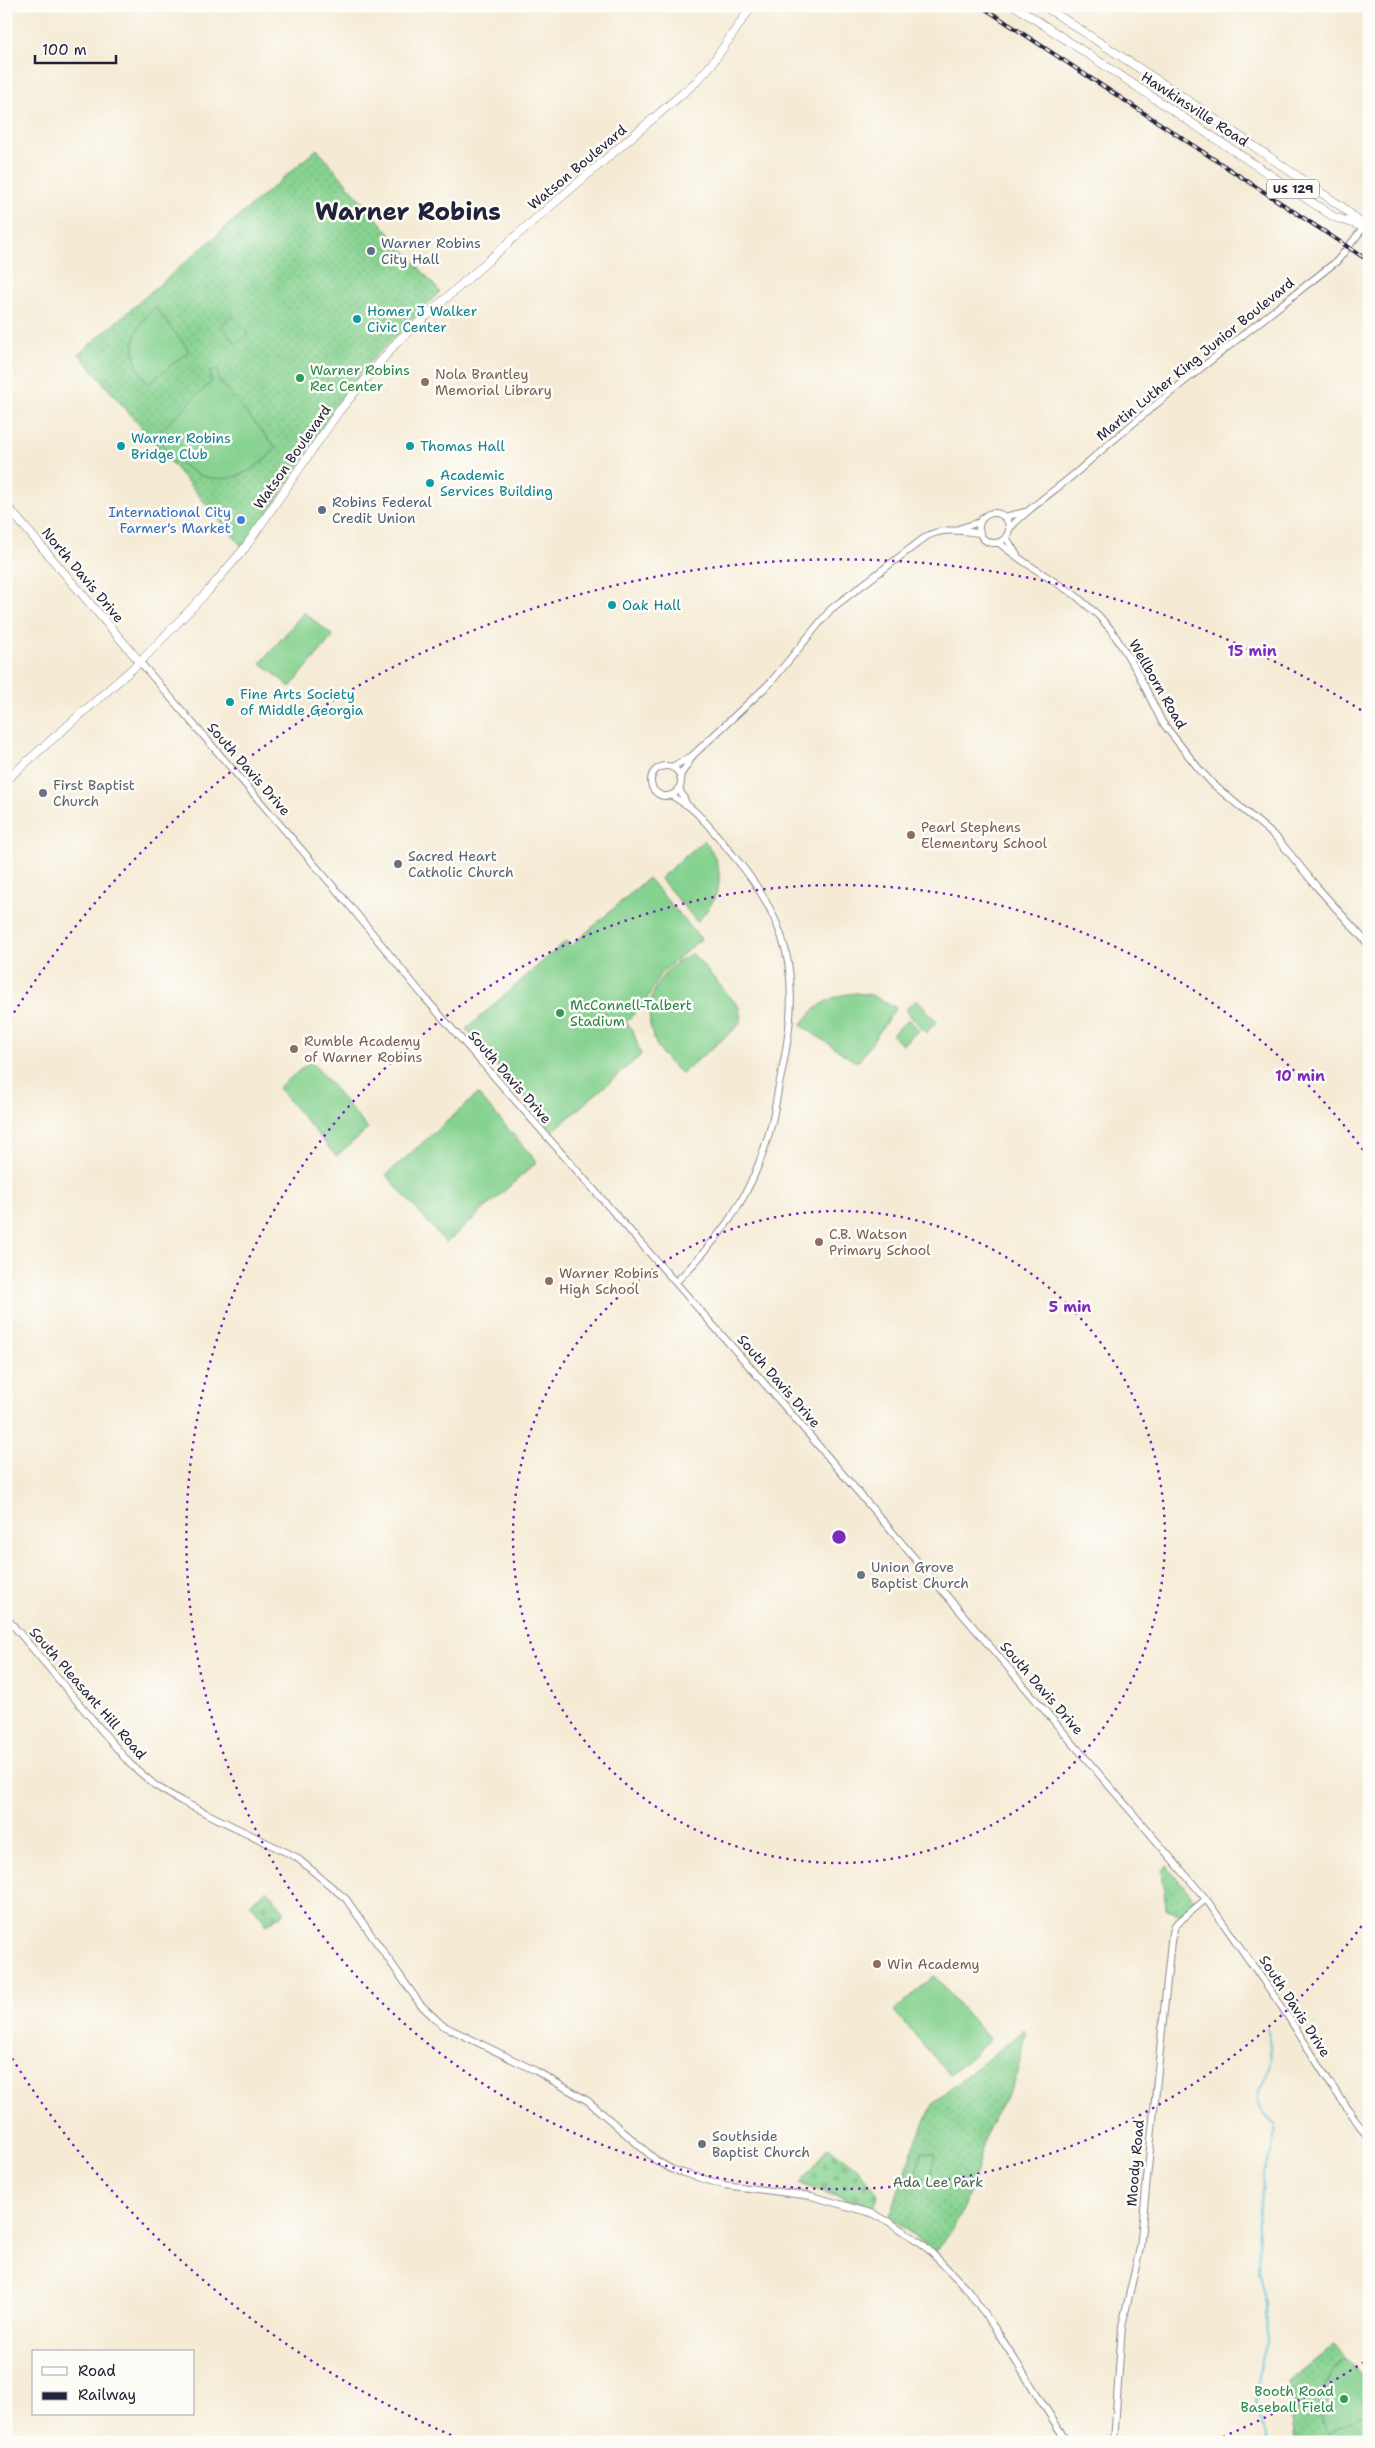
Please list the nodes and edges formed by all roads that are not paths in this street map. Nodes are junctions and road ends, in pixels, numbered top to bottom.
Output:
1 (752, 6) edge
2 (1015, 6) edge
3 (1044, 6) edge
4 (1369, 216) edge
5 (1366, 229) edge
6 (6, 505) edge
7 (1026, 512) junction
8 (1004, 516) junction
9 (980, 522) junction
10 (957, 529) junction
11 (1009, 530) junction
12 (980, 533) junction
13 (1006, 537) junction
14 (999, 543) junction
15 (1018, 556) junction
16 (140, 662) junction
17 (692, 756) junction
18 (672, 767) junction
19 (680, 776) junction
20 (6, 780) edge
21 (679, 788) junction
22 (670, 795) junction
23 (687, 805) junction
24 (1369, 945) edge
25 (676, 1282) junction
26 (6, 1617) edge
27 (1206, 1899) junction
28 (1369, 2139) edge
29 (1067, 2442) edge
30 (1114, 2442) edge

1 - 16 main road, Watson Boulevard
2 - 5 main road, Hawkinsville Road / US 129
3 - 5 main road, Hawkinsville Road / US 129
4 - 5 street, Martin Luther King Junior Boulevard
5 - 7 street, Martin Luther King Junior Boulevard
6 - 16 main road, North Davis Drive
7 - 8 street, Martin Luther King Junior Boulevard
7 - 11 street, Martin Luther King Junior Boulevard
8 - 9 street
8 - 11 street
9 - 10 street
9 - 12 street
10 - 12 street
10 - 17 street
11 - 13 street
12 - 14 street
13 - 14 street
13 - 15 street
14 - 15 street
15 - 24 street, Wellborn Road
16 - 20 main road, Watson Boulevard
16 - 25 street, South Davis Drive
17 - 18 street
17 - 19 street
18 - 19 street
18 - 22 street
19 - 21 street
21 - 22 street
21 - 23 street
22 - 23 street
23 - 25 street
25 - 27 street, South Davis Drive
26 - 29 street, South Pleasant Hill Road
27 - 28 street, South Davis Drive
27 - 30 street, Moody Road

